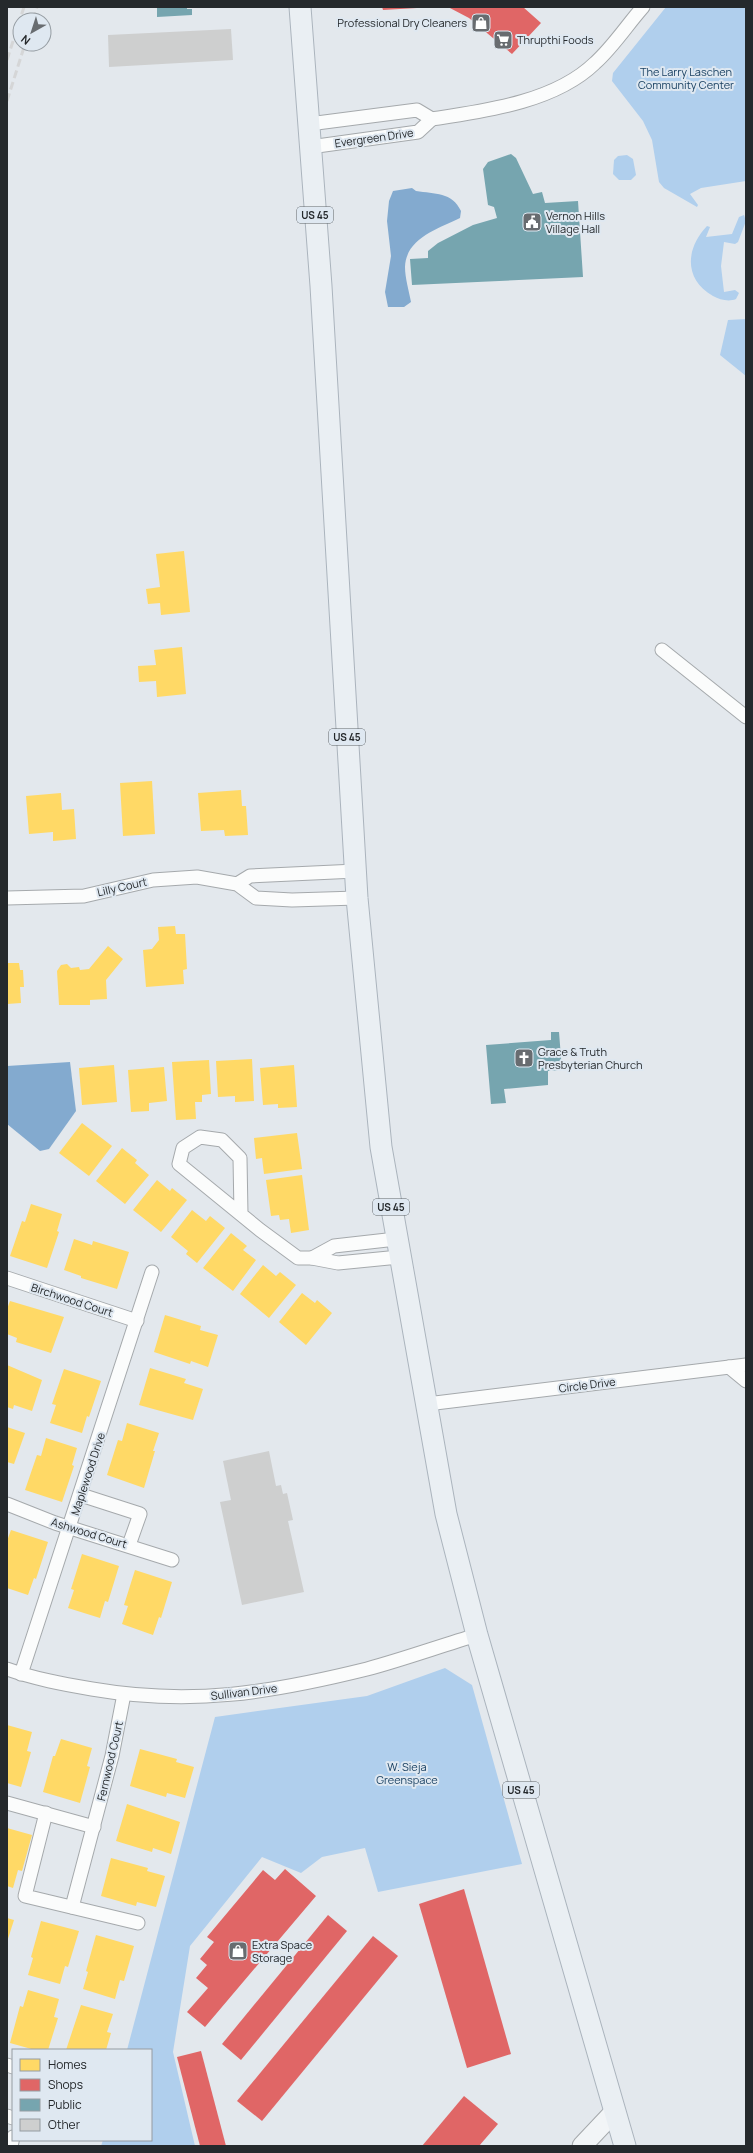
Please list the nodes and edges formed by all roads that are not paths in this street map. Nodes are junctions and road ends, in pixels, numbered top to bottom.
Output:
1 (300, 7) edge
2 (643, 7) edge
3 (432, 119) junction
4 (308, 124) junction
5 (310, 147) junction
6 (662, 650) dead end
7 (746, 717) edge
8 (356, 871) junction
9 (237, 884) junction
10 (7, 898) edge
11 (357, 898) junction
12 (241, 1214) junction
13 (398, 1248) junction
14 (312, 1258) junction
15 (152, 1272) dead end
16 (7, 1278) edge
17 (137, 1321) junction
18 (746, 1365) edge
19 (729, 1367) junction
20 (746, 1381) edge
21 (427, 1404) junction
22 (81, 1495) junction
23 (7, 1504) edge
24 (71, 1526) junction
25 (129, 1545) junction
26 (172, 1560) dead end
27 (476, 1635) junction
28 (7, 1669) edge
29 (21, 1674) junction
30 (124, 1694) junction
31 (7, 1803) edge
32 (46, 1814) junction
33 (94, 1827) junction
34 (72, 1907) junction
35 (138, 1924) dead end
36 (615, 2110) junction
37 (582, 2146) edge
38 (625, 2146) edge

1 - 4 main road, US 45
2 - 3 street
3 - 4 street, Evergreen Drive
3 - 5 street, Evergreen Drive
4 - 5 main road, US 45
5 - 8 main road, US 45
6 - 7 street
8 - 9 street
8 - 11 main road, US 45
9 - 10 street, Lilly Court
9 - 11 street, Lilly Court
11 - 13 main road, US 45
12 - 12 street
12 - 14 street
13 - 14 street
13 - 14 street
13 - 21 main road, US 45
15 - 17 street, Maplewood Drive
16 - 17 street, Birchwood Court
17 - 22 street, Maplewood Drive
18 - 19 street, Circle Drive
19 - 20 street
19 - 21 street, Circle Drive
21 - 27 main road, US 45
22 - 24 street, Maplewood Drive
22 - 25 street
23 - 24 street, Ashwood Court
24 - 25 street, Ashwood Court
24 - 29 street, Maplewood Drive
25 - 26 street, Ashwood Court
27 - 30 street, Sullivan Drive
27 - 36 main road, US 45
28 - 29 street, Sullivan Drive
29 - 30 street, Sullivan Drive
30 - 33 street, Fernwood Court
31 - 32 street
32 - 33 street
32 - 34 street
33 - 34 street, Fernwood Court
34 - 35 street
36 - 37 main road
36 - 38 main road, US 45

